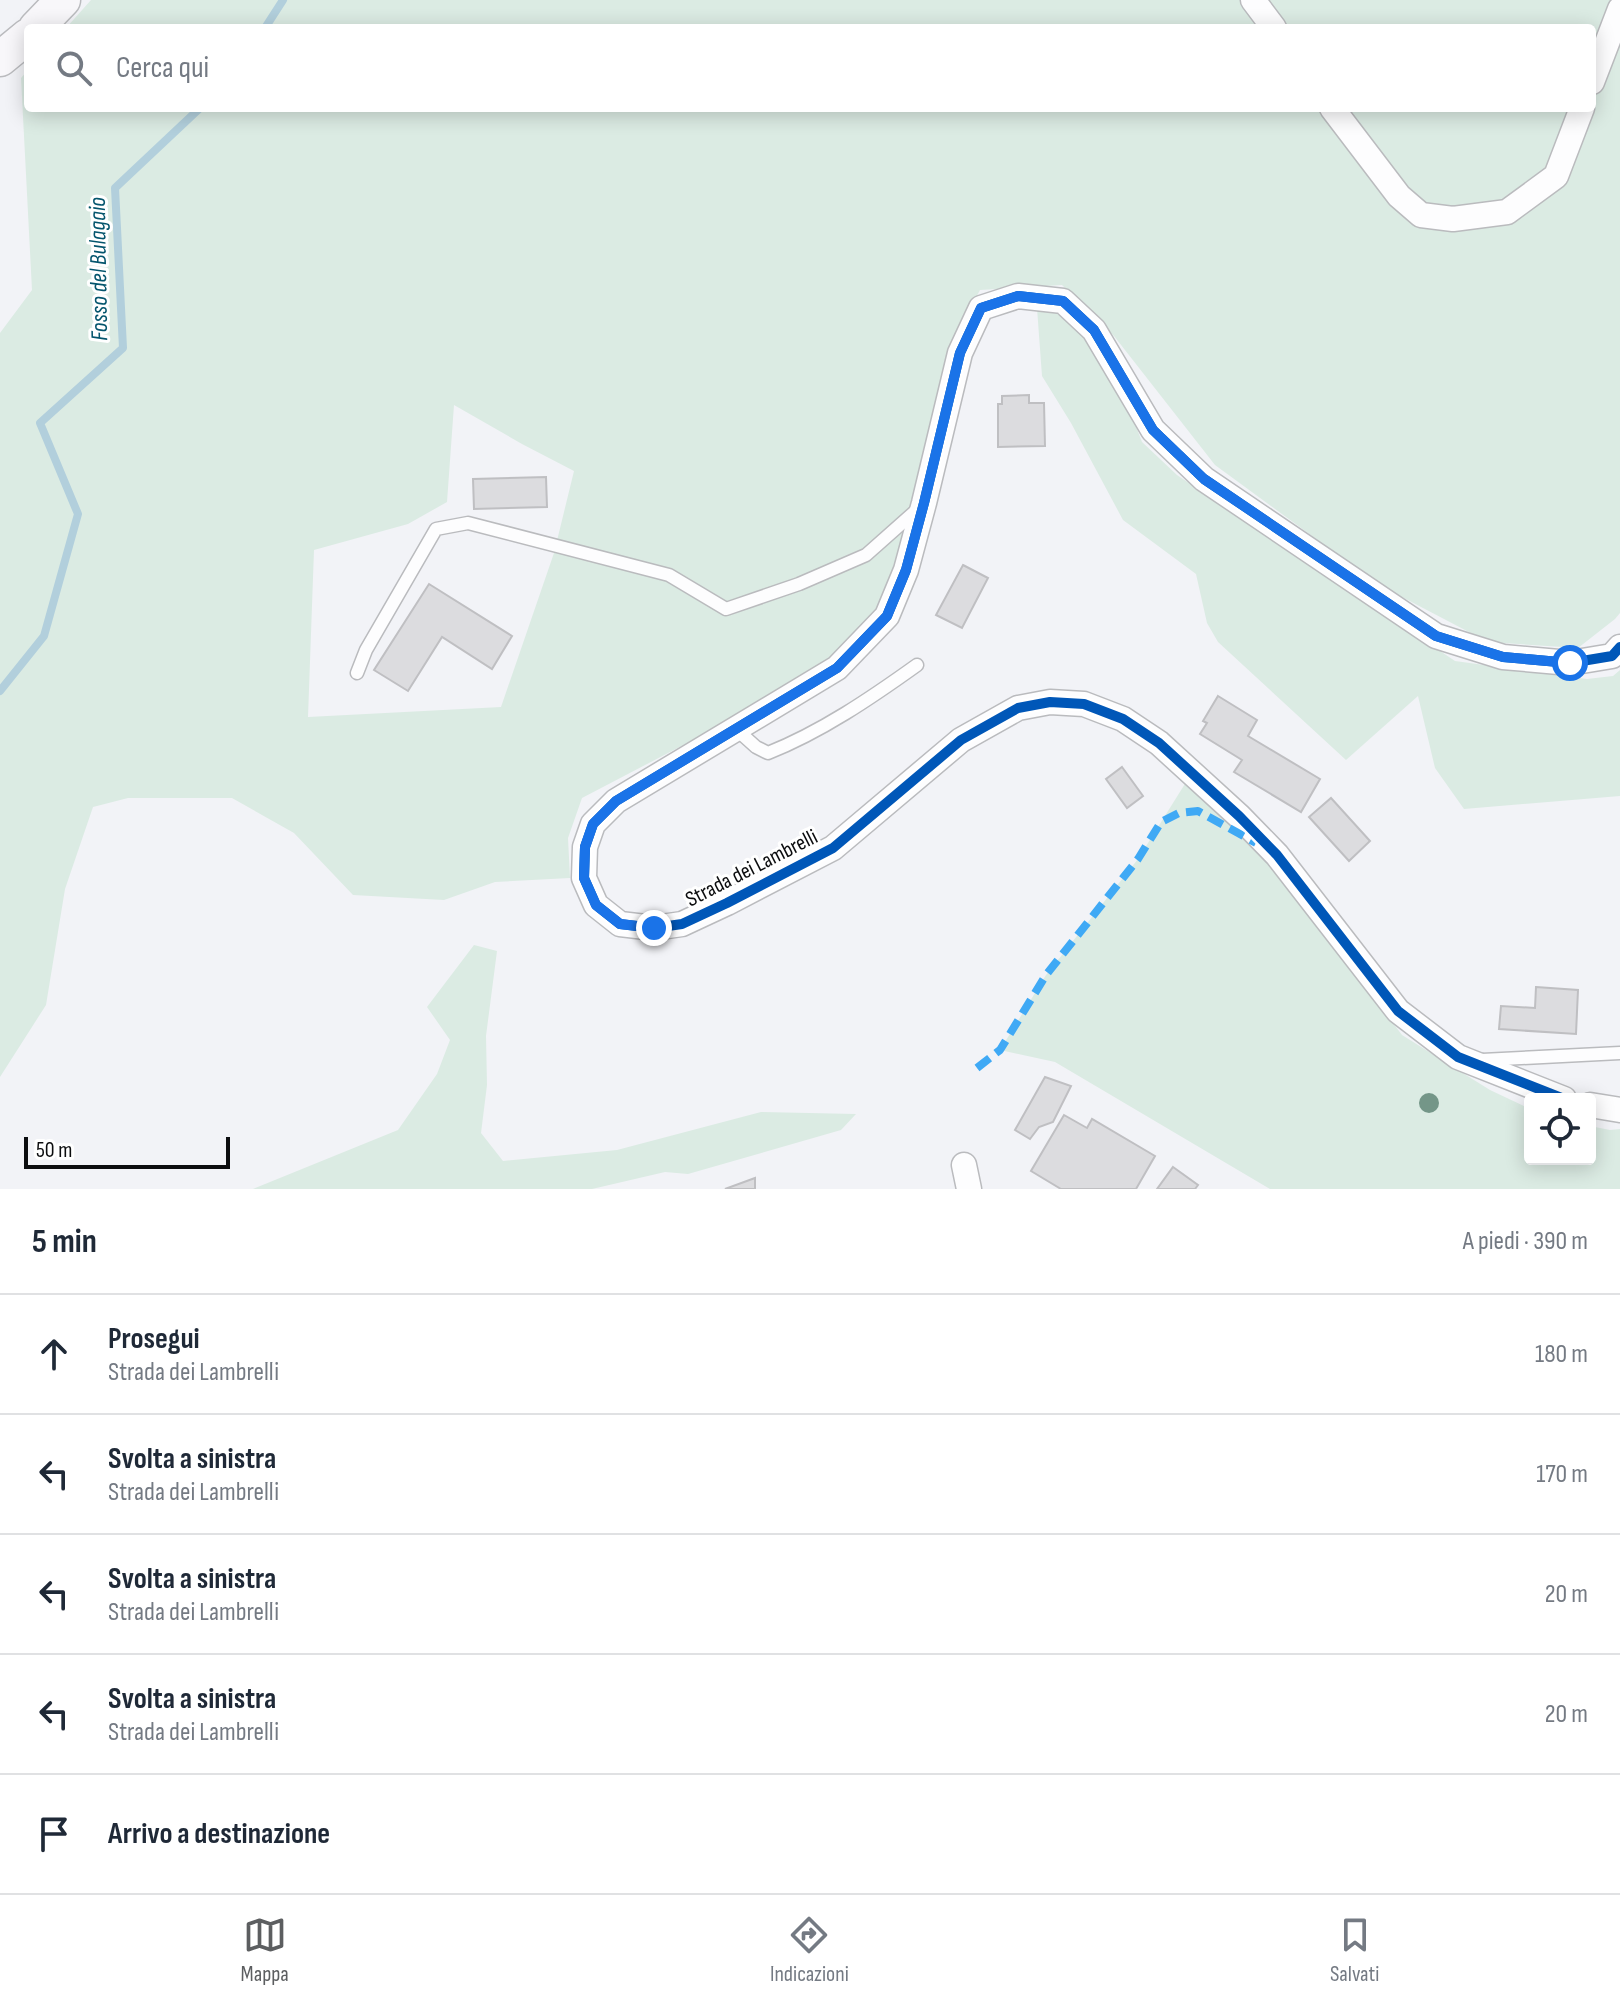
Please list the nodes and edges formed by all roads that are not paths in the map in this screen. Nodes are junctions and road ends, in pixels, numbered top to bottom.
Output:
1 (63, 0) edge
2 (1253, 0) edge
3 (1620, 9) edge
4 (40, 24) edge
5 (1271, 24) edge
6 (24, 39) edge
7 (0, 59) edge
8 (1596, 72) edge
9 (1335, 112) edge
10 (1580, 112) edge
11 (924, 503) junction
12 (1620, 647) edge
13 (917, 665) dead end
14 (357, 673) dead end
15 (736, 729) junction
16 (1620, 1053) edge
17 (1466, 1060) junction
18 (1549, 1093) edge
19 (1596, 1106) edge
20 (1620, 1110) edge

1 - 4 main road
2 - 5 street
3 - 8 street
6 - 7 main road
9 - 10 street
11 - 12 street, Strada dei Lambrelli
11 - 14 lane
11 - 15 street, Strada dei Lambrelli
13 - 15 lane
15 - 17 street, Strada dei Lambrelli
16 - 17 lane
17 - 18 street, Strada dei Lambrelli
19 - 20 street

